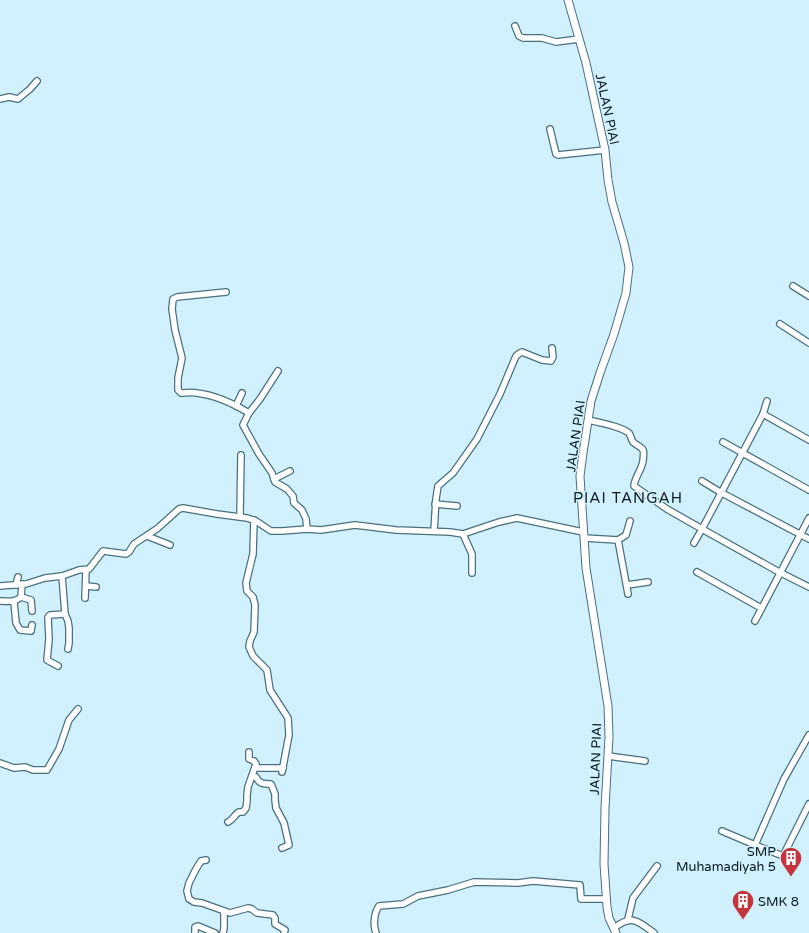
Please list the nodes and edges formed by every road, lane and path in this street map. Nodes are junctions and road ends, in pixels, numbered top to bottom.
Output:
1 (568, 0) edge
2 (515, 26) dead end
3 (579, 39) junction
4 (37, 81) dead end
5 (0, 99) edge
6 (550, 129) dead end
7 (605, 150) junction
8 (793, 286) dead end
9 (226, 292) dead end
10 (809, 296) edge
11 (780, 324) dead end
12 (809, 343) edge
13 (552, 348) dead end
14 (278, 371) dead end
15 (242, 393) dead end
16 (767, 401) dead end
17 (236, 406) junction
18 (249, 413) junction
19 (763, 414) junction
20 (588, 420) junction
21 (809, 440) edge
22 (723, 442) dead end
23 (742, 453) junction
24 (241, 455) dead end
25 (290, 471) dead end
26 (274, 480) junction
27 (702, 481) dead end
28 (809, 490) edge
29 (720, 492) junction
30 (435, 504) junction
31 (457, 506) dead end
32 (240, 516) junction
33 (809, 518) edge
34 (254, 520) junction
35 (630, 521) dead end
36 (306, 529) junction
37 (702, 529) junction
38 (434, 531) junction
39 (463, 534) junction
40 (800, 534) junction
41 (584, 535) junction
42 (147, 536) junction
43 (809, 539) edge
44 (618, 540) junction
45 (694, 543) dead end
46 (170, 545) dead end
47 (86, 570) junction
48 (697, 572) dead end
49 (779, 572) junction
50 (472, 573) dead end
51 (62, 576) junction
52 (18, 577) dead end
53 (648, 582) dead end
54 (627, 584) junction
55 (19, 585) junction
56 (0, 586) edge
57 (86, 586) junction
58 (96, 587) dead end
59 (809, 587) edge
60 (628, 594) dead end
61 (22, 596) junction
62 (85, 598) dead end
63 (0, 601) edge
64 (14, 602) junction
65 (761, 608) junction
66 (32, 611) dead end
67 (65, 614) junction
68 (755, 621) dead end
69 (32, 625) dead end
70 (68, 649) dead end
71 (58, 666) dead end
72 (78, 709) dead end
73 (809, 735) edge
74 (249, 752) dead end
75 (608, 756) junction
76 (645, 761) dead end
77 (0, 763) edge
78 (255, 768) junction
79 (252, 776) junction
80 (809, 804) edge
81 (228, 822) dead end
82 (722, 831) dead end
83 (755, 845) junction
84 (282, 848) dead end
85 (206, 860) dead end
86 (657, 866) dead end
87 (606, 899) junction
88 (224, 912) junction
89 (628, 919) junction
90 (615, 930) edge
91 (195, 933) edge
92 (215, 933) edge
93 (223, 933) edge
94 (284, 933) edge
95 (376, 933) edge
96 (654, 933) edge

1 - 3 street, JALAN PIAI
2 - 3 street
3 - 7 street, JALAN PIAI
4 - 5 street
6 - 7 street
7 - 20 street, JALAN PIAI
8 - 10 street
9 - 17 street
11 - 12 street
13 - 30 street
14 - 18 street
15 - 17 street
16 - 19 street
17 - 18 street
18 - 26 street
19 - 21 street
19 - 23 street
20 - 37 street
20 - 41 street, JALAN PIAI
22 - 23 street
23 - 28 street
23 - 29 street
24 - 32 street
25 - 26 street
26 - 36 street
27 - 29 street
29 - 37 street
29 - 40 street
30 - 31 street
30 - 38 street
32 - 34 street
32 - 42 street
33 - 40 street
34 - 36 street
34 - 78 street
35 - 44 street
36 - 38 street
37 - 45 street
37 - 49 street
38 - 39 street
39 - 41 street
39 - 50 street
40 - 43 street
40 - 49 street
41 - 44 street
41 - 75 street, JALAN PIAI
42 - 46 street
42 - 47 street
44 - 54 street
47 - 51 street
47 - 57 street
48 - 65 street
49 - 59 street
49 - 65 street
51 - 55 street
51 - 67 street
52 - 55 street
53 - 54 street
54 - 60 street
55 - 56 street
55 - 61 street
57 - 58 street
57 - 62 street
61 - 64 street
61 - 66 street
63 - 64 street
64 - 69 street
65 - 68 street
67 - 70 street
67 - 71 street
72 - 77 street
73 - 83 street
74 - 78 street
75 - 76 street
75 - 87 street, JALAN PIAI
78 - 79 street
79 - 81 street
79 - 84 street
80 - 83 street
82 - 83 street
85 - 88 street
86 - 89 street
87 - 90 street, JALAN PIAI
87 - 95 street
88 - 93 street
88 - 94 street
89 - 90 street
89 - 96 street
91 - 92 street

